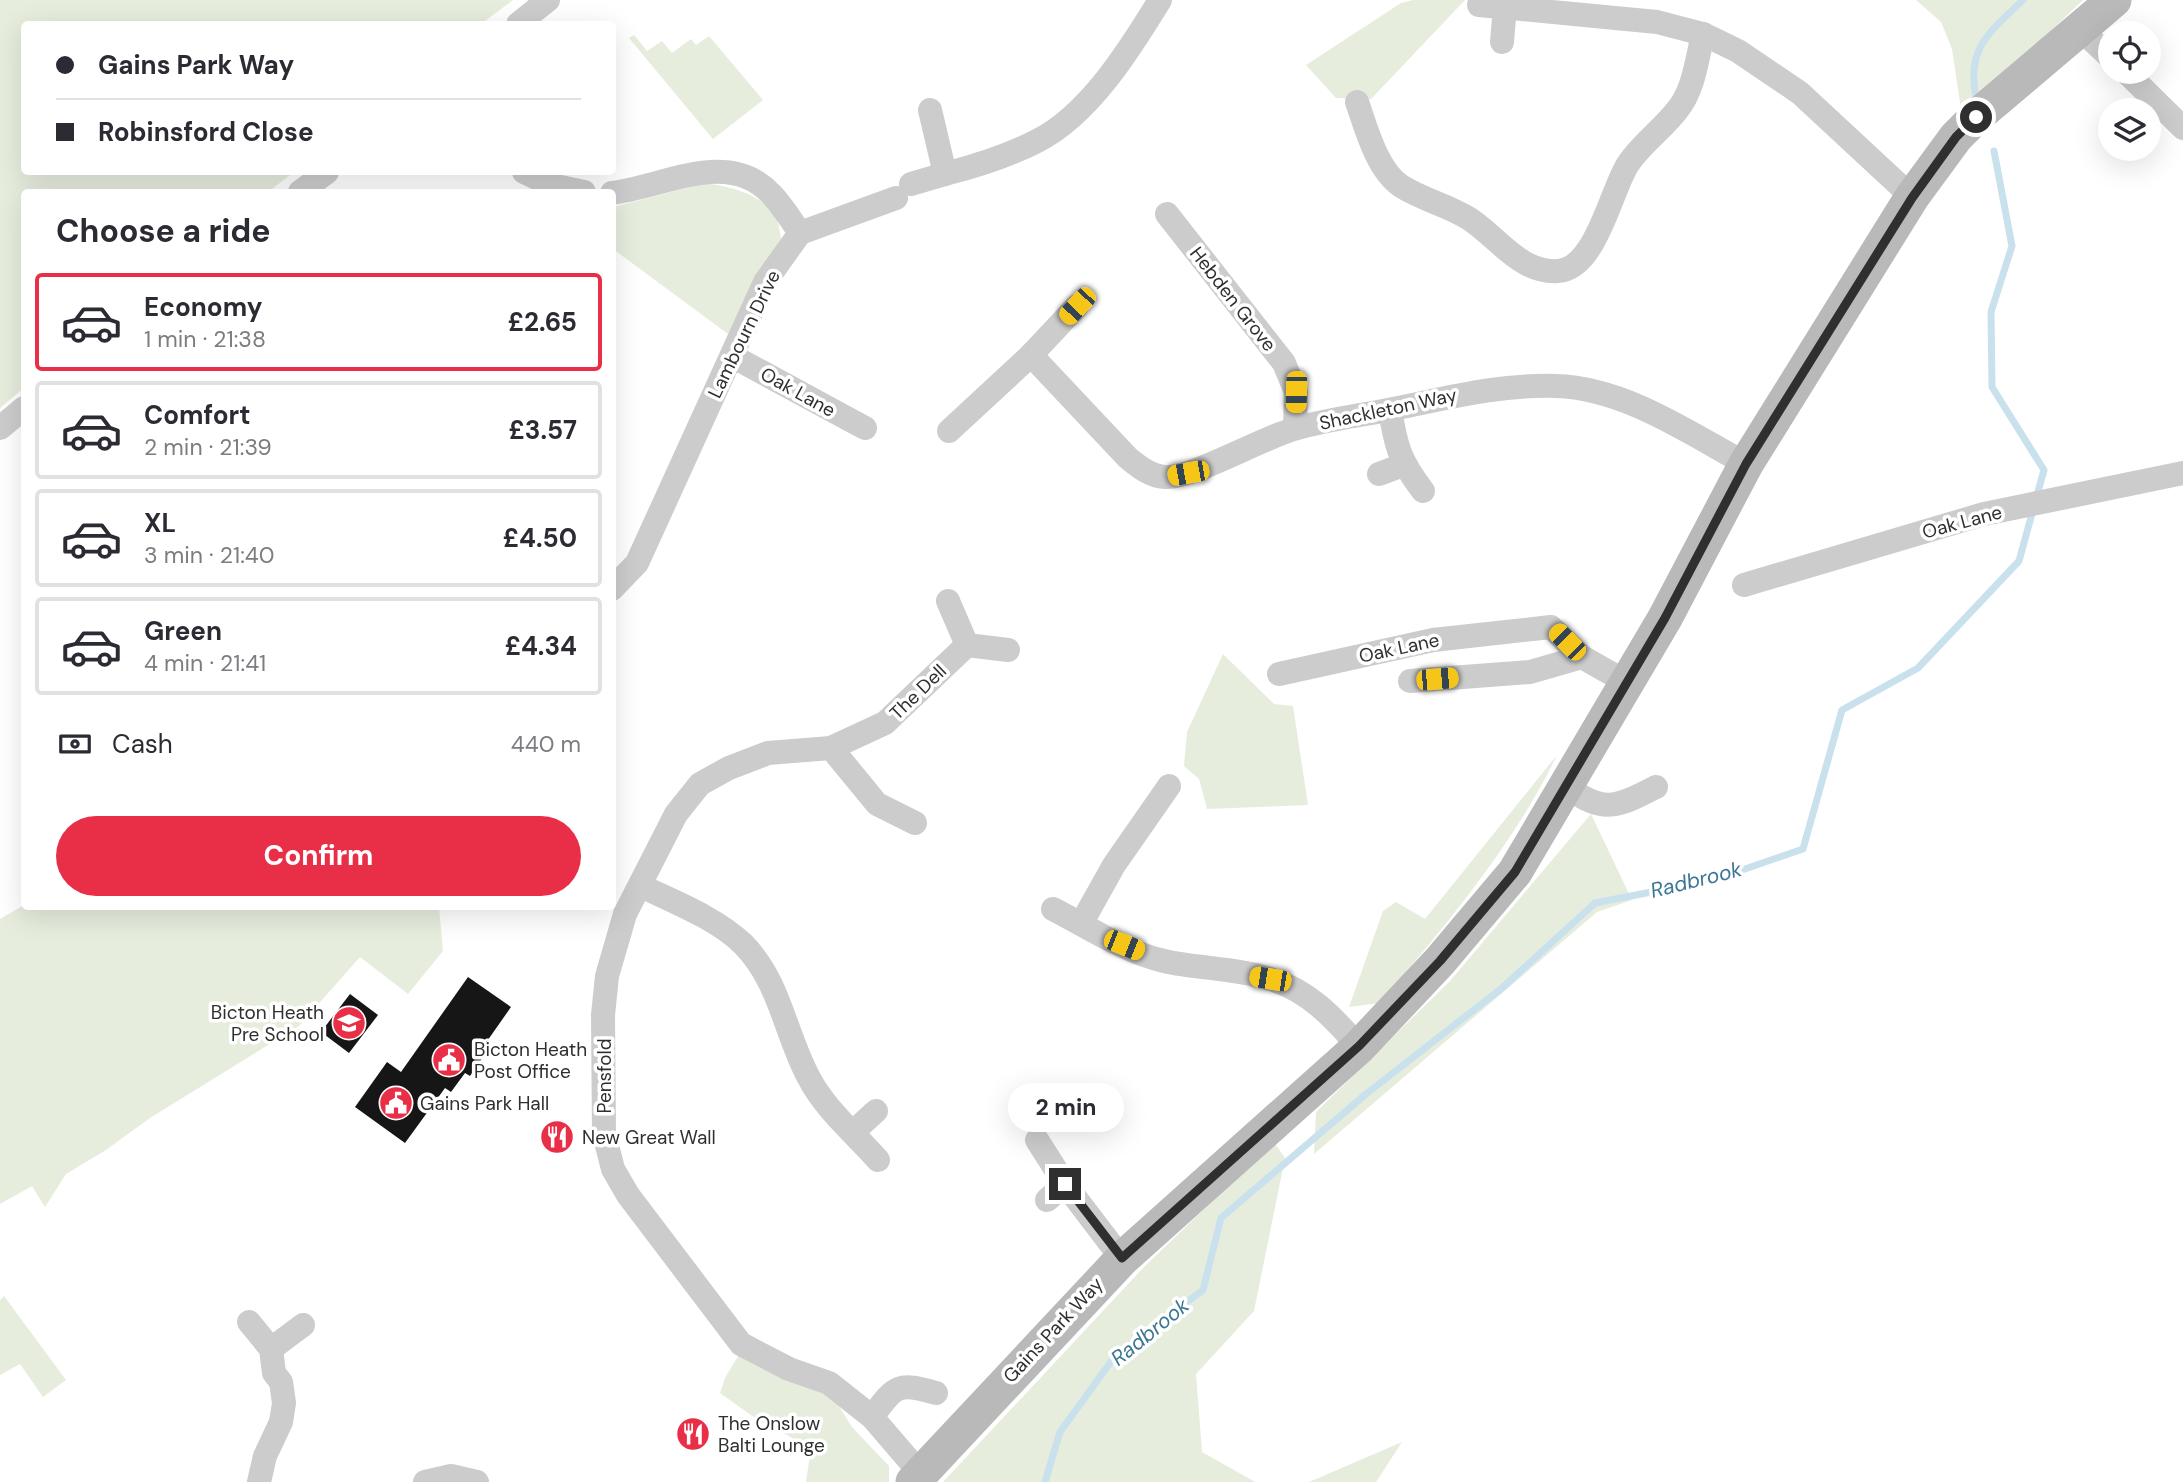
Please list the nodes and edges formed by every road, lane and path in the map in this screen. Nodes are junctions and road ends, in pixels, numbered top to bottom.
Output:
1 (548, 0) edge
2 (1160, 0) edge
3 (2114, 0) edge
4 (1479, 5) dead end
5 (1505, 6) junction
6 (521, 21) edge
7 (2079, 27) junction
8 (1703, 34) junction
9 (1502, 41) dead end
10 (2098, 45) edge
11 (2140, 84) edge
12 (1357, 103) dead end
13 (930, 110) dead end
14 (2181, 120) edge
15 (945, 174) junction
16 (323, 175) edge
17 (530, 175) edge
18 (304, 189) edge
19 (570, 189) edge
20 (616, 191) edge
21 (1912, 198) junction
22 (1167, 214) dead end
23 (800, 233) junction
24 (1077, 306) dead end
25 (1031, 355) junction
26 (732, 356) junction
27 (21, 410) edge
28 (1390, 410) junction
29 (0, 428) edge
30 (865, 428) dead end
31 (1295, 428) junction
32 (949, 431) dead end
33 (1746, 464) junction
34 (1403, 465) junction
35 (2183, 473) edge
36 (1380, 474) dead end
37 (1423, 491) dead end
38 (616, 585) edge
39 (1744, 585) dead end
40 (948, 601) dead end
41 (967, 645) junction
42 (1008, 650) dead end
43 (1582, 657) junction
44 (1279, 674) dead end
45 (1410, 681) dead end
46 (1626, 682) junction
47 (831, 748) junction
48 (1169, 786) dead end
49 (1567, 787) junction
50 (1656, 787) dead end
51 (915, 823) dead end
52 (641, 886) junction
53 (1053, 908) dead end
54 (1081, 923) junction
55 (1359, 1046) junction
56 (876, 1111) dead end
57 (853, 1132) junction
58 (1037, 1140) dead end
59 (878, 1160) dead end
60 (1065, 1184) junction
61 (1046, 1200) dead end
62 (1122, 1258) junction
63 (249, 1322) dead end
64 (303, 1325) dead end
65 (271, 1349) junction
66 (936, 1393) dead end
67 (872, 1417) junction
68 (916, 1477) edge
69 (259, 1482) edge
70 (425, 1482) edge
71 (477, 1482) edge

1 - 6 street
2 - 15 street
3 - 7 street, Gains Park Way
4 - 5 street
5 - 8 street
5 - 9 street
7 - 10 street
7 - 21 street, Gains Park Way
8 - 12 street
8 - 21 street
11 - 14 street
13 - 15 street
15 - 23 street
16 - 18 street
17 - 19 street
20 - 23 street
21 - 33 street, Gains Park Way
22 - 31 street, Hebden Grove
23 - 26 street, Lambourn Drive
24 - 25 street
25 - 31 street, Shackleton Way
25 - 32 street
26 - 30 street, Oak Lane
26 - 38 street, Lambourn Drive
27 - 29 street
28 - 31 street, Shackleton Way
28 - 33 street, Shackleton Way
28 - 34 street
33 - 46 street, Gains Park Way
34 - 36 street
34 - 37 street
35 - 39 street, Oak Lane
40 - 41 street
41 - 42 street
41 - 47 street, The Dell
43 - 44 street, Oak Lane
43 - 45 street
43 - 46 street, Oak Lane
46 - 49 street, Gains Park Way
47 - 51 street
47 - 52 street, The Dell
48 - 54 street
49 - 50 street
49 - 55 street, Gains Park Way
52 - 57 street
52 - 67 street, Pensfold
53 - 54 street
54 - 55 street
55 - 62 street, Gains Park Way
56 - 57 street
57 - 59 street
58 - 60 street
60 - 61 street
60 - 62 street
62 - 68 street, Gains Park Way
63 - 65 street
64 - 65 street
65 - 69 street
66 - 67 street
67 - 68 street, Pensfold
70 - 71 street

